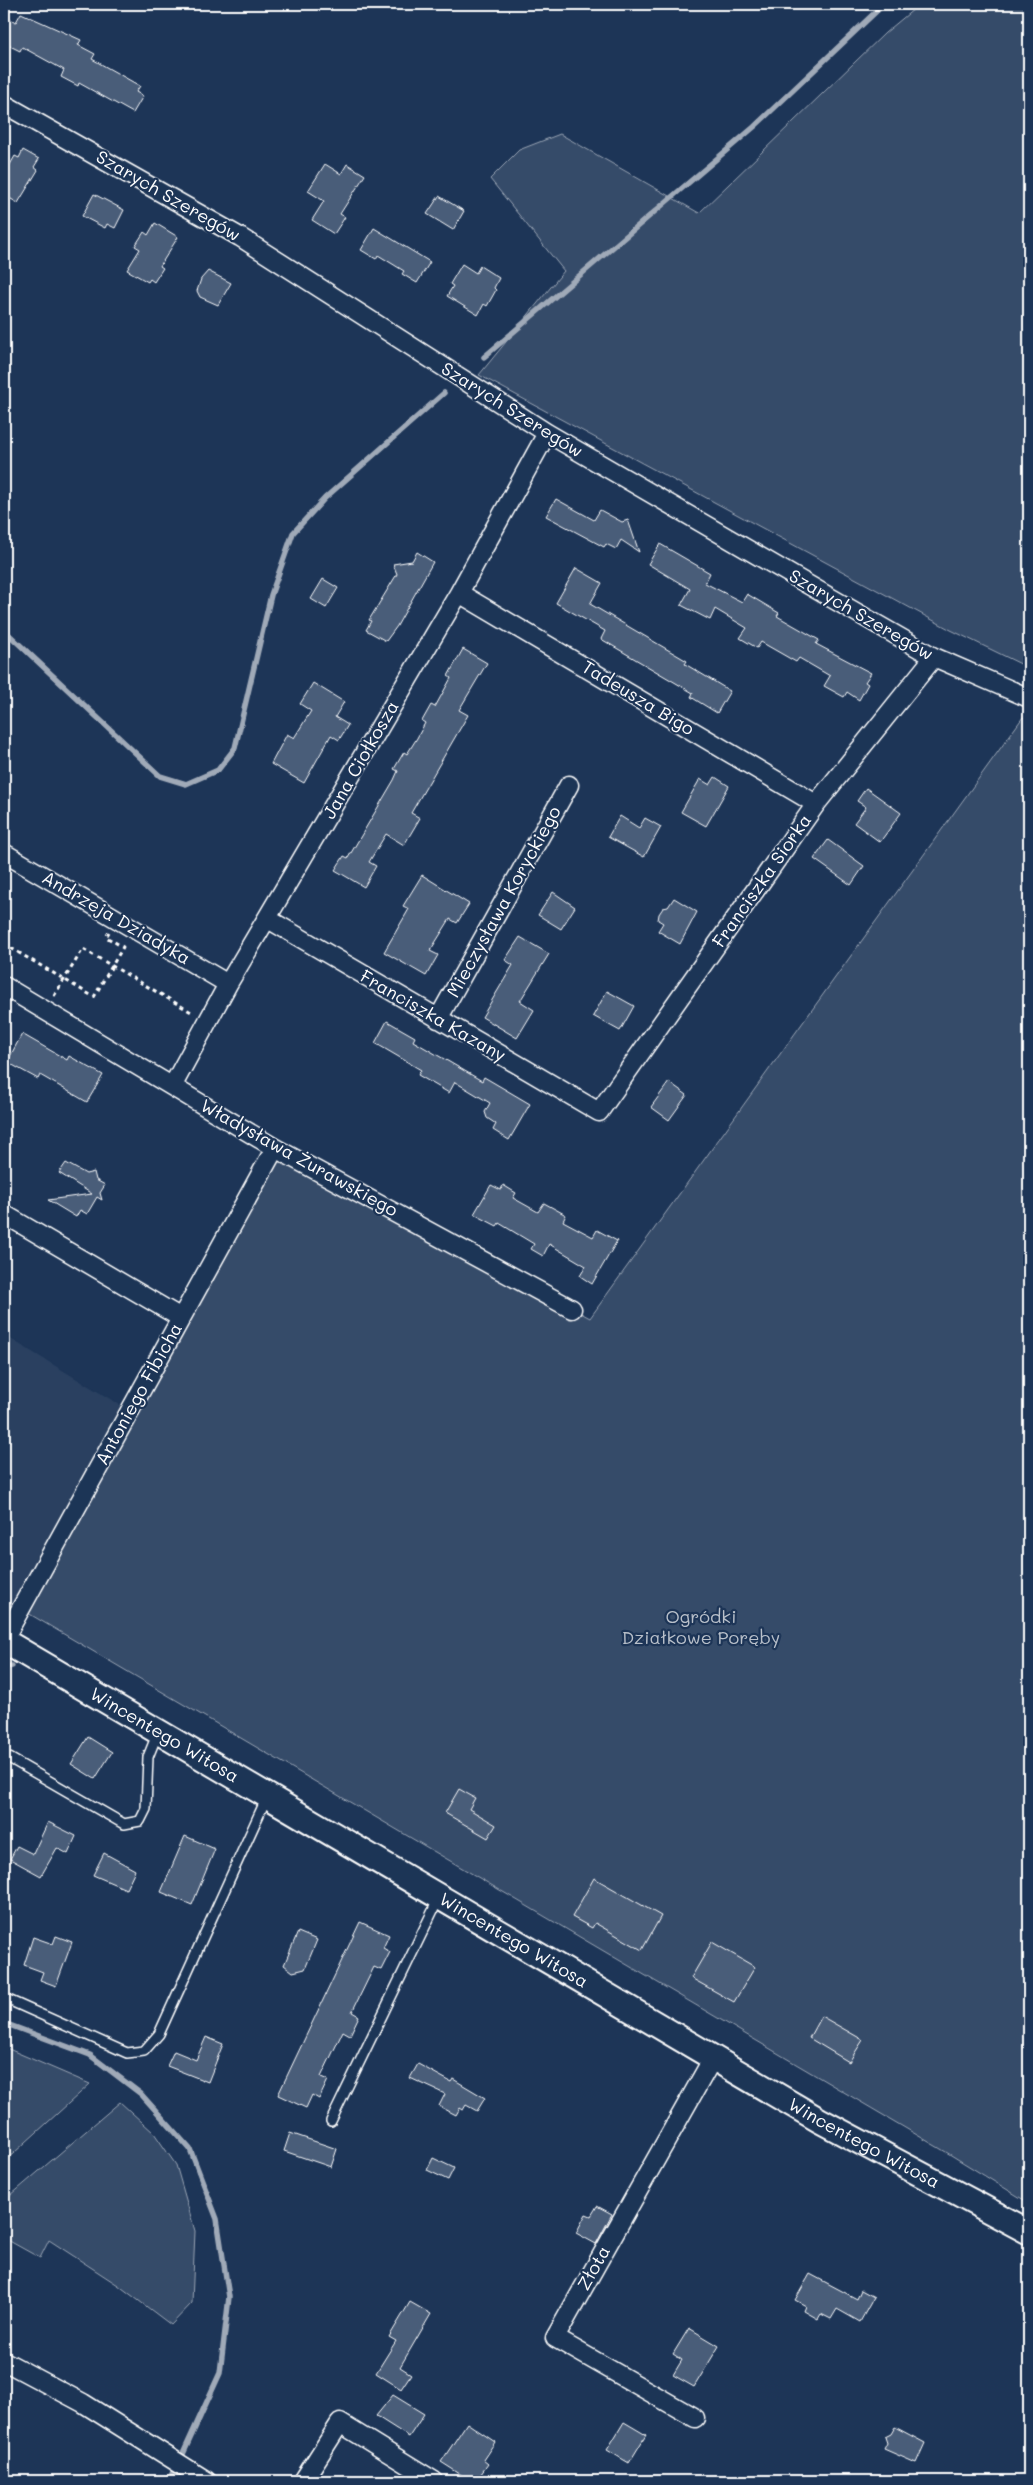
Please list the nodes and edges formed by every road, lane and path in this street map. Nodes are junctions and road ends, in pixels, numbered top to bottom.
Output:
1 (4, 104) edge
2 (547, 433) junction
3 (460, 593) junction
4 (934, 657) junction
5 (1029, 698) edge
6 (569, 785) dead end
7 (816, 804) junction
8 (4, 853) edge
9 (116, 919) junction
10 (268, 919) junction
11 (4, 944) edge
12 (112, 966) junction
13 (64, 979) junction
14 (228, 984) junction
15 (4, 986) edge
16 (46, 1010) junction
17 (438, 1019) junction
18 (209, 1022) junction
19 (172, 1085) junction
20 (599, 1112) joint
21 (274, 1148) junction
22 (4, 1214) edge
23 (572, 1309) dead end
24 (181, 1318) junction
25 (4, 1640) edge
26 (158, 1732) junction
27 (4, 1755) edge
28 (268, 1796) junction
29 (440, 1898) junction
30 (4, 1998) edge
31 (713, 2058) junction
32 (331, 2120) dead end
33 (1029, 2232) edge
34 (4, 2360) edge
35 (695, 2418) dead end
36 (207, 2481) edge
37 (303, 2481) edge
38 (434, 2481) edge

1 - 2 street, Szarych Szeregów
2 - 3 street, Jana Ciołkosza
2 - 4 street, Szarych Szeregów
3 - 7 street, Tadeusza Bigo
3 - 10 street, Jana Ciołkosza
4 - 5 street, Szarych Szeregów
4 - 7 street, Franciszka Siorka
6 - 17 street, Mieczysława Koryckiego
7 - 20 street, Franciszka Siorka
8 - 9 street, Andrzeja Dziadyka
9 - 12 path
9 - 14 street, Andrzeja Dziadyka
10 - 14 street, Jana Ciołkosza
10 - 17 street, Franciszka Kazany
11 - 13 path
12 - 13 path
12 - 13 path
12 - 18 path
13 - 16 path
14 - 18 street, Jana Ciołkosza
15 - 16 street, Władysława Żurawskiego
16 - 19 street, Władysława Żurawskiego
17 - 20 street, Franciszka Kazany
18 - 19 street, Jana Ciołkosza
19 - 21 street, Władysława Żurawskiego
21 - 23 street, Władysława Żurawskiego
21 - 24 street, Antoniego Fibicha
22 - 24 street
24 - 25 street, Antoniego Fibicha
25 - 26 street, Wincentego Witosa
26 - 27 lane
26 - 28 street, Wincentego Witosa
28 - 29 street, Wincentego Witosa
28 - 30 lane
29 - 31 street, Wincentego Witosa
29 - 32 lane
31 - 33 street, Wincentego Witosa
31 - 35 street, Złota
34 - 36 street
37 - 38 street

